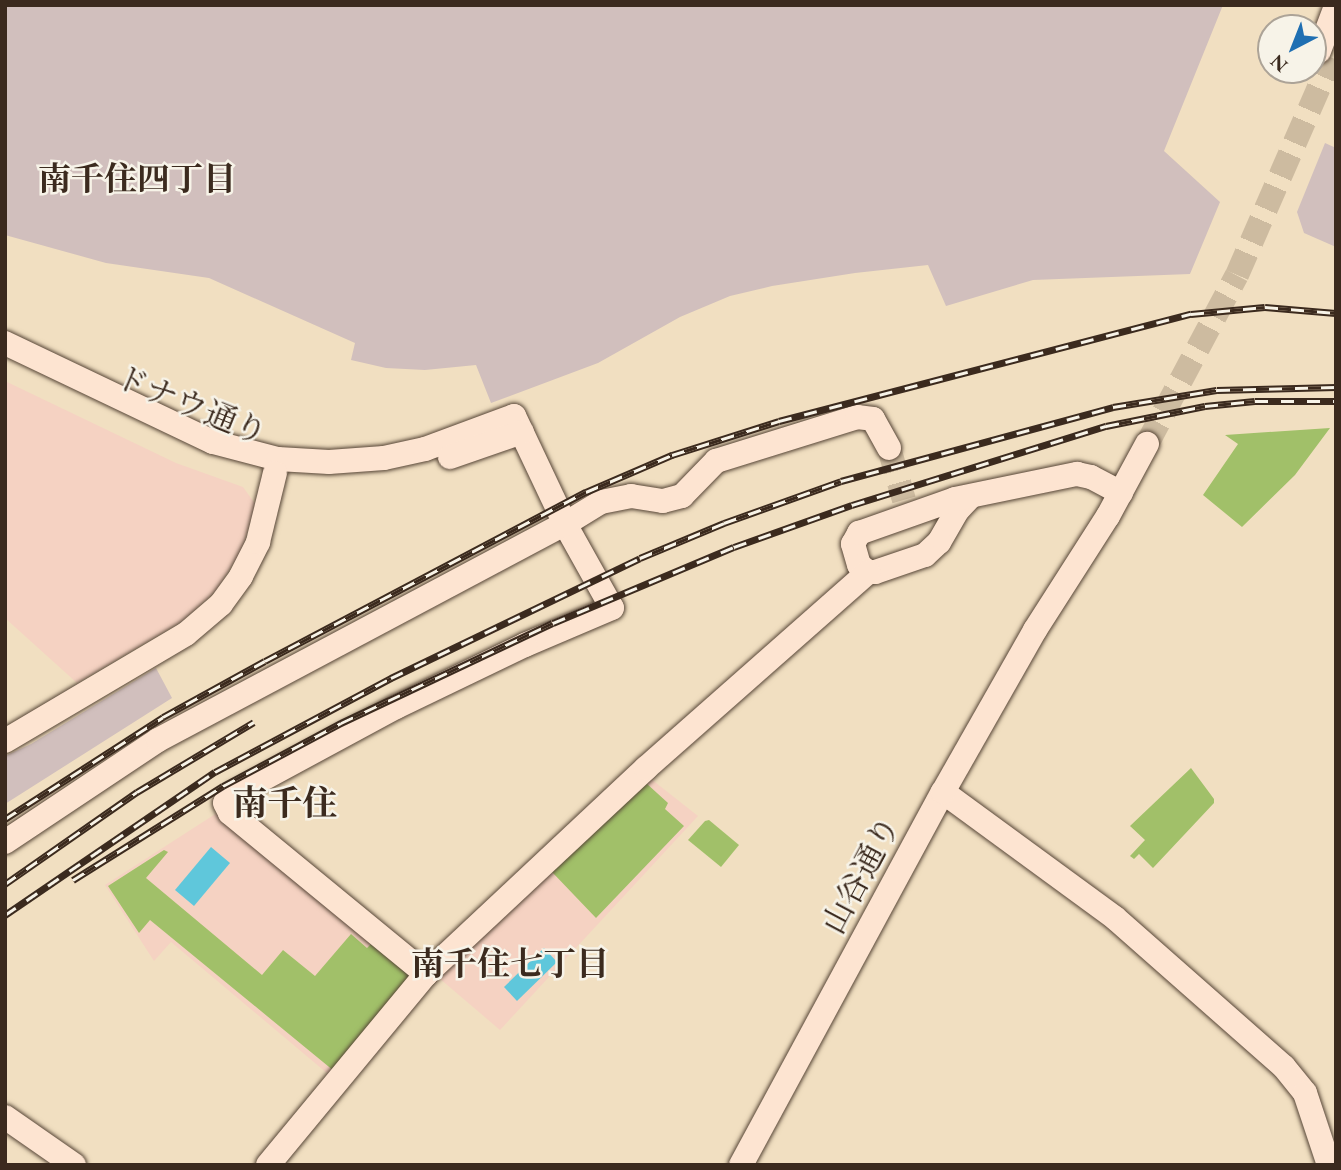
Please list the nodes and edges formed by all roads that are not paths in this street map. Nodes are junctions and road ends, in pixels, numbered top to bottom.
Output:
1 (1336, 6) edge
2 (1329, 52) edge
3 (5, 343) edge
4 (5, 360) edge
5 (518, 424) junction
6 (1139, 444) tunnel mouth
7 (889, 448) tunnel mouth
8 (275, 473) junction
9 (1115, 489) junction
10 (970, 497) junction
11 (565, 524) junction
12 (868, 572) junction
13 (5, 741) edge
14 (943, 792) junction
15 (5, 842) edge
16 (426, 974) junction
17 (5, 1117) edge
18 (74, 1165) edge
19 (268, 1165) edge
20 (741, 1165) edge
21 (1329, 1165) edge

1 - 2 street
3 - 5 street, ドナウ通り
4 - 8 street, ドナウ通り
5 - 8 street, ドナウ通り
5 - 11 street
6 - 9 street, 山谷通り
7 - 11 street
8 - 13 street
9 - 10 street
9 - 14 street, 山谷通り
10 - 12 street
10 - 12 street
11 - 15 street
11 - 16 street
12 - 16 street
14 - 20 street, 山谷通り
14 - 21 street
16 - 19 street
17 - 18 street

